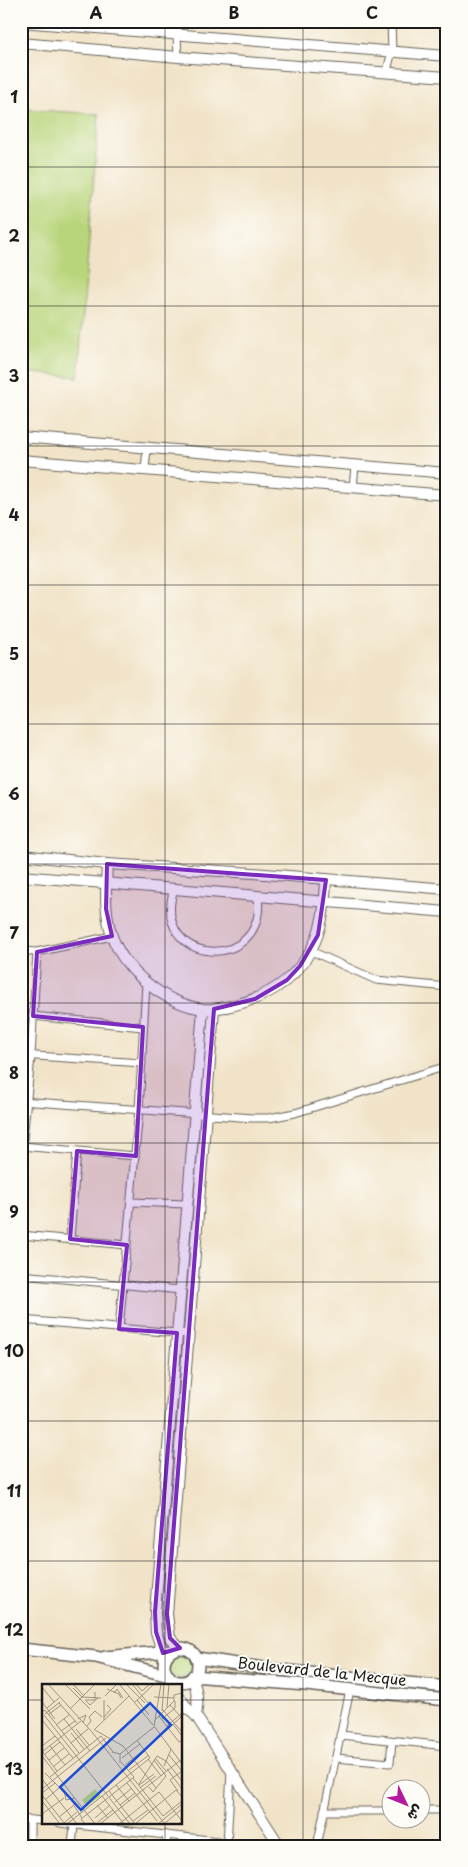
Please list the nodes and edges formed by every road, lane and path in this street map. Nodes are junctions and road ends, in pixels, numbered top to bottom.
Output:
1 (179, 21) edge
2 (391, 21) edge
3 (21, 22) edge
4 (177, 35) junction
5 (21, 43) edge
6 (392, 51) junction
7 (447, 56) edge
8 (178, 57) junction
9 (387, 71) junction
10 (447, 76) edge
11 (21, 437) edge
12 (147, 448) junction
13 (21, 460) edge
14 (355, 466) junction
15 (145, 470) junction
16 (447, 473) edge
17 (353, 487) junction
18 (447, 495) edge
19 (21, 855) edge
20 (107, 864) junction
21 (21, 876) edge
22 (326, 880) junction
23 (106, 882) junction
24 (174, 889) junction
25 (447, 889) edge
26 (258, 896) junction
27 (325, 902) junction
28 (447, 912) edge
29 (112, 936) junction
30 (311, 950) junction
31 (21, 951) edge
32 (37, 952) junction
33 (146, 983) junction
34 (447, 987) edge
35 (203, 1009) junction
36 (214, 1009) junction
37 (33, 1016) junction
38 (144, 1026) junction
39 (21, 1055) edge
40 (31, 1056) junction
41 (142, 1063) junction
42 (447, 1066) edge
43 (24, 1101) edge
44 (139, 1110) junction
45 (194, 1114) junction
46 (206, 1114) junction
47 (22, 1146) edge
48 (77, 1151) junction
49 (135, 1156) junction
50 (21, 1161) edge
51 (131, 1202) junction
52 (187, 1204) junction
53 (21, 1235) edge
54 (70, 1239) junction
55 (127, 1245) junction
56 (21, 1275) edge
57 (124, 1285) junction
58 (180, 1290) junction
59 (21, 1320) edge
60 (119, 1329) junction
61 (177, 1333) junction
62 (189, 1334) junction
63 (21, 1649) edge
64 (170, 1653) junction
65 (96, 1657) junction
66 (197, 1658) junction
67 (192, 1677) junction
68 (172, 1680) edge
69 (447, 1687) edge
70 (350, 1690) junction
71 (182, 1700) edge
72 (447, 1700) edge
73 (196, 1716) junction
74 (340, 1736) junction
75 (392, 1741) junction
76 (447, 1746) edge
77 (336, 1758) junction
78 (231, 1772) junction
79 (430, 1810) edge
80 (447, 1810) edge
81 (324, 1811) junction
82 (380, 1811) edge
83 (21, 1819) edge
84 (30, 1820) junction
85 (42, 1822) edge
86 (67, 1824) edge
87 (74, 1825) junction
88 (167, 1835) junction
89 (227, 1844) edge
90 (30, 1846) edge
91 (72, 1846) edge
92 (166, 1846) edge
93 (280, 1846) edge
94 (317, 1846) edge

1 - 4 street
2 - 6 street
3 - 4 street
4 - 6 street
4 - 8 street
5 - 8 street
6 - 7 street
6 - 9 street
8 - 9 street
9 - 10 street
11 - 12 street
12 - 14 street
12 - 15 street
13 - 15 street
14 - 16 street
14 - 17 street
15 - 17 street
17 - 18 street
19 - 20 street
20 - 22 street
20 - 23 street
21 - 23 street
22 - 25 street
22 - 27 street
23 - 24 street
23 - 29 street
24 - 26 street
24 - 26 street
26 - 27 street
27 - 28 street
27 - 30 street
29 - 32 street
29 - 33 street
30 - 34 street
30 - 36 street
31 - 32 street
32 - 37 street
33 - 35 street
33 - 38 street
35 - 36 street
35 - 45 street
36 - 46 street
37 - 38 street
37 - 40 street
38 - 41 street
39 - 40 street
40 - 41 street
40 - 43 street
41 - 44 street
42 - 46 street
43 - 44 street
43 - 47 street
44 - 45 street
44 - 49 street
45 - 46 street
45 - 52 street
46 - 62 street
47 - 48 street
47 - 50 street
48 - 49 street
48 - 54 street
49 - 51 street
51 - 52 street
51 - 55 street
52 - 58 street
53 - 54 street
54 - 55 street
55 - 57 street
56 - 57 street
57 - 58 street
57 - 60 street
58 - 61 street
59 - 60 street
60 - 61 street
61 - 62 street
61 - 64 street
62 - 64 street
63 - 65 main road
64 - 65 main road
64 - 66 main road, Boulevard de la Mecque
64 - 68 main road
65 - 68 main road, Boulevard de la Mecque
66 - 67 main road
66 - 69 main road, Boulevard de la Mecque
67 - 68 main road, Boulevard de la Mecque
67 - 70 main road, Boulevard de la Mecque
67 - 73 street
70 - 72 main road, Boulevard de la Mecque
70 - 74 street
71 - 73 street
73 - 78 street
74 - 75 street
74 - 77 street
75 - 76 street
75 - 77 street
77 - 81 street
78 - 89 street
78 - 93 street
79 - 80 street
81 - 82 street
81 - 94 street
83 - 84 street
84 - 85 street
84 - 90 street
86 - 87 street
87 - 88 street
87 - 91 street
88 - 89 street
88 - 92 street

